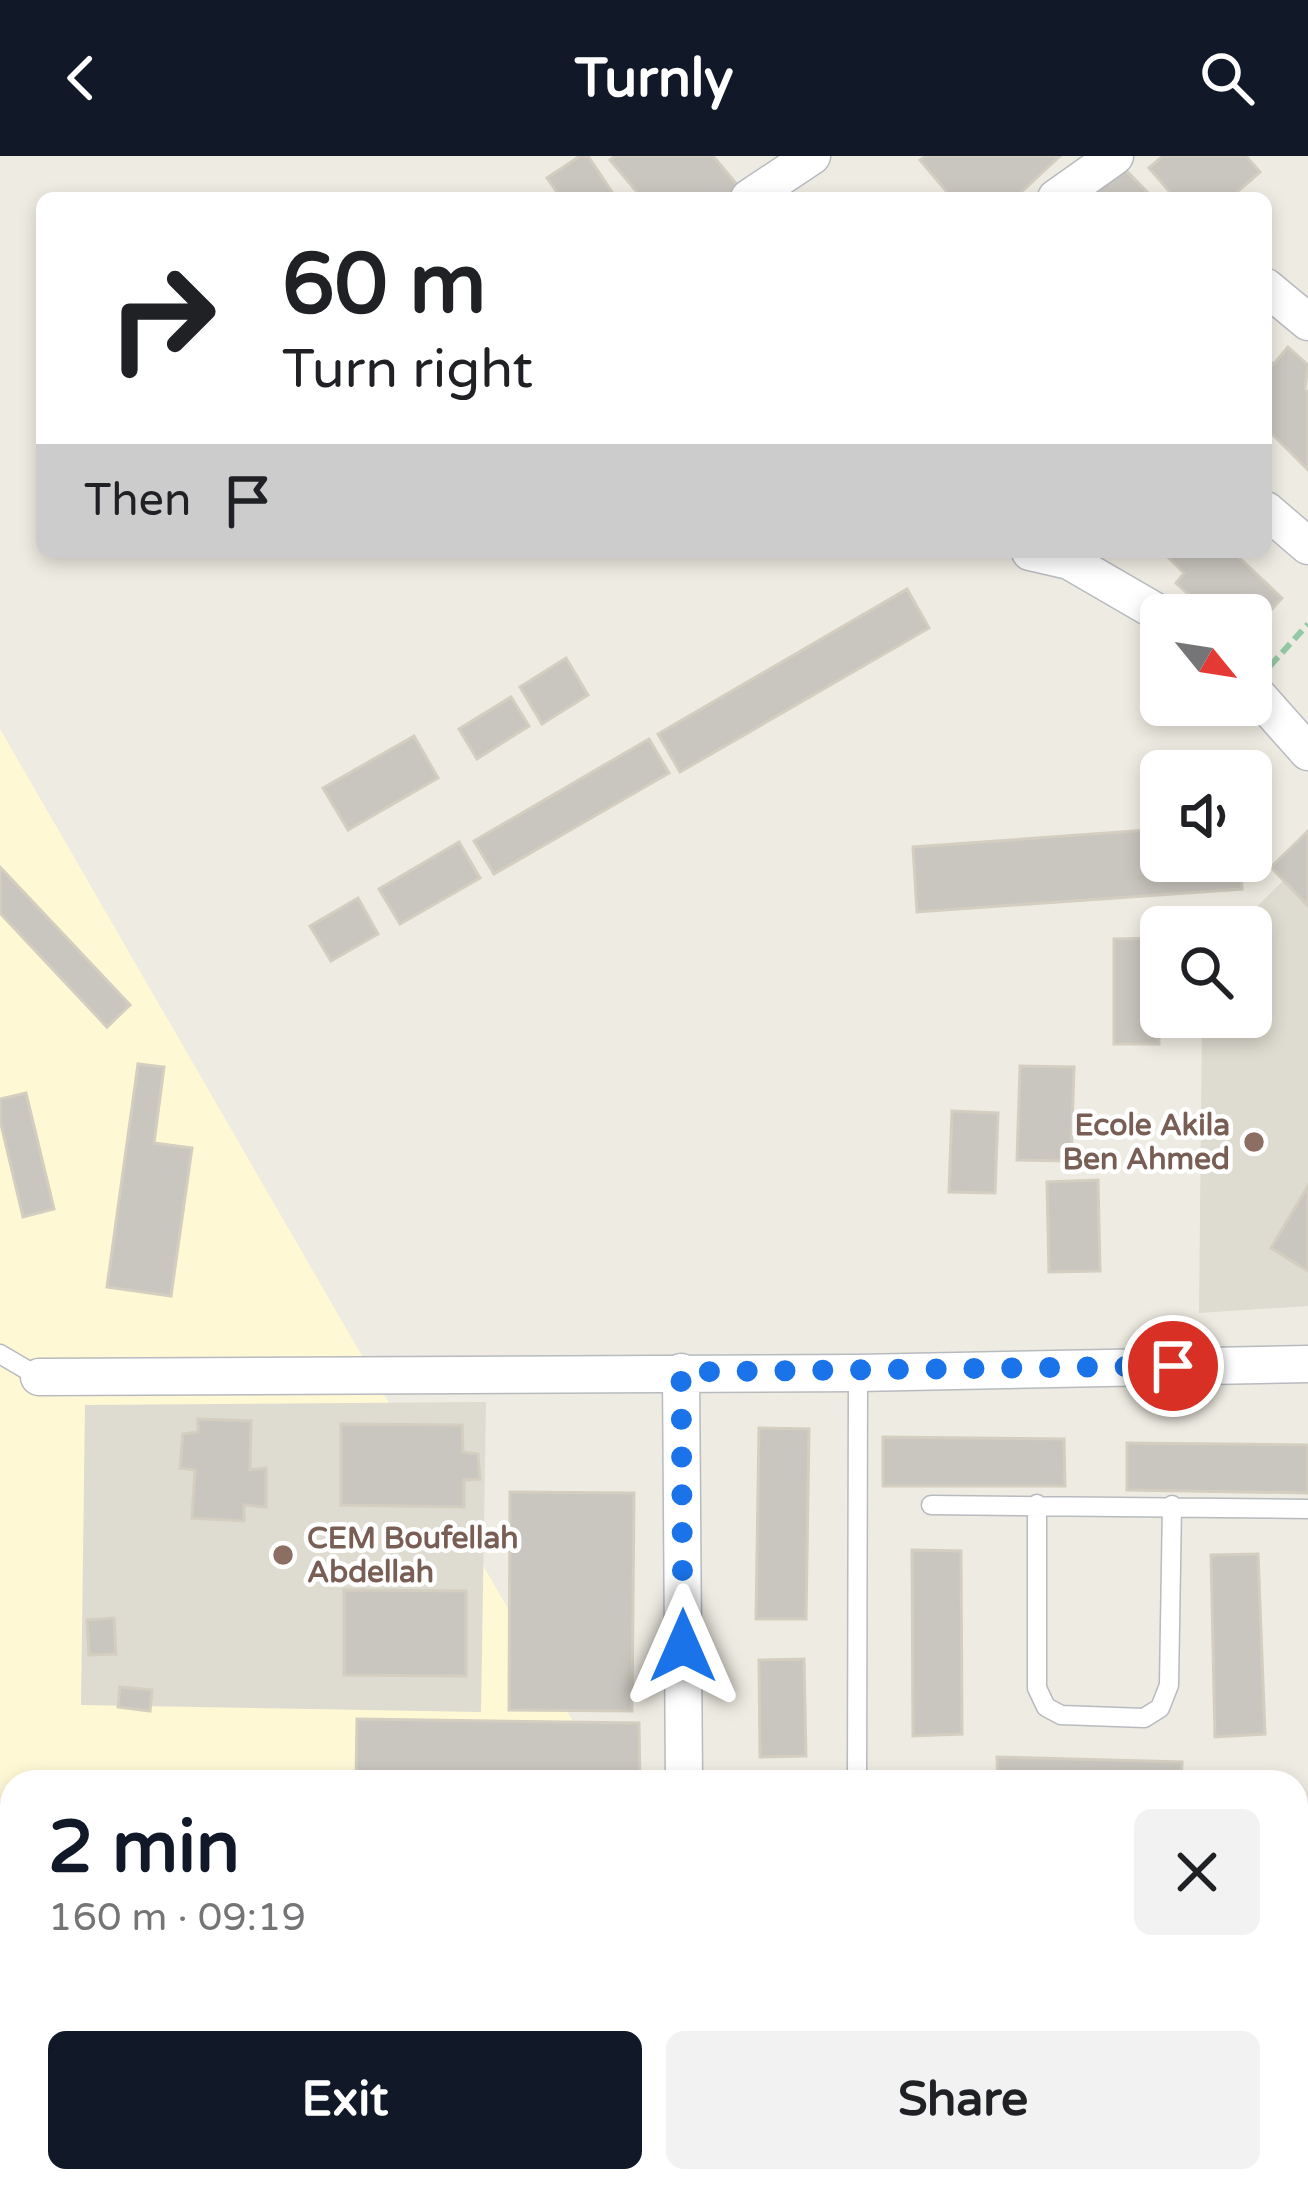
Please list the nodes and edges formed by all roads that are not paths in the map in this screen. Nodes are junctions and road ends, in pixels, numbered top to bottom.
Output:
1 (812, 156) edge
2 (1115, 156) edge
3 (758, 192) edge
4 (1064, 192) edge
5 (1272, 292) edge
6 (1308, 322) edge
7 (1272, 515) edge
8 (1308, 547) edge
9 (1057, 558) edge
10 (1140, 602) edge
11 (1272, 700) edge
12 (1308, 752) edge
13 (0, 1354) edge
14 (1308, 1364) edge
15 (681, 1372) junction
16 (858, 1373) junction
17 (39, 1377) joint
18 (1037, 1504) junction
19 (931, 1505) dead end
20 (1172, 1505) junction
21 (1308, 1509) edge
22 (684, 1770) edge
23 (857, 1770) edge

1 - 3 street
2 - 4 street
5 - 6 street
7 - 8 street
9 - 10 street
11 - 12 street
13 - 17 lane
14 - 16 street
15 - 16 street
15 - 17 street
15 - 22 street
16 - 23 lane
18 - 19 lane
18 - 20 lane
18 - 20 lane
20 - 21 lane

